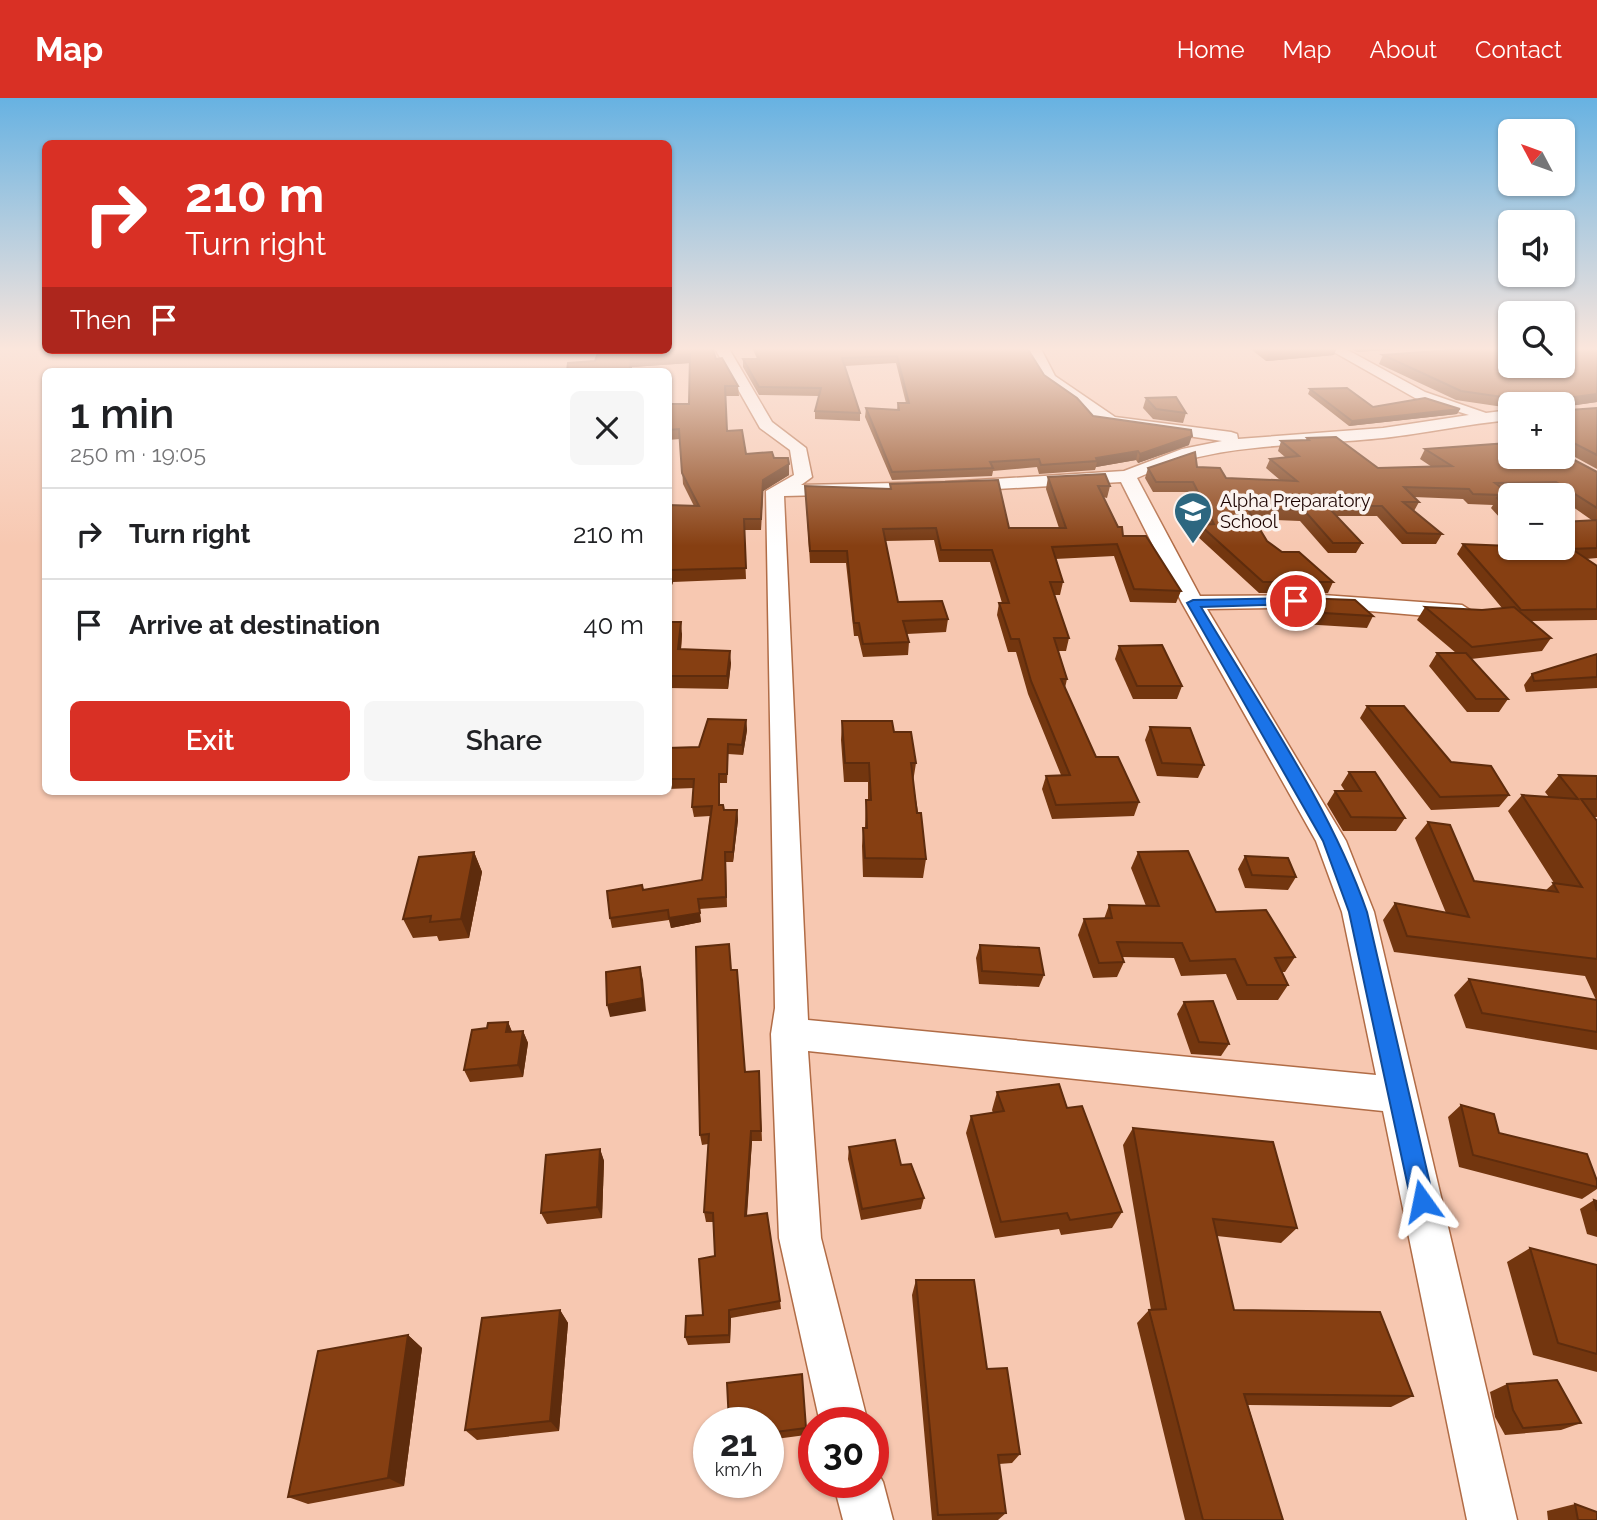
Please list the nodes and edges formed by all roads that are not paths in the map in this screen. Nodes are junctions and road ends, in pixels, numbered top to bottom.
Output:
1 (759, 413) edge
2 (1100, 413) edge
3 (1498, 417) edge
4 (1262, 440) junction
5 (1127, 475) junction
6 (775, 491) junction
7 (1193, 603) junction
8 (1474, 613) edge
9 (789, 1034) junction
10 (1399, 1095) junction
11 (840, 1407) edge
12 (862, 1498) edge
13 (868, 1520) edge
14 (1492, 1520) edge

1 - 6 street
2 - 4 street
3 - 4 street
4 - 5 street
5 - 6 street
5 - 7 street
6 - 9 street
7 - 8 street
7 - 10 street
9 - 10 street
9 - 11 street
10 - 14 street
12 - 13 street

